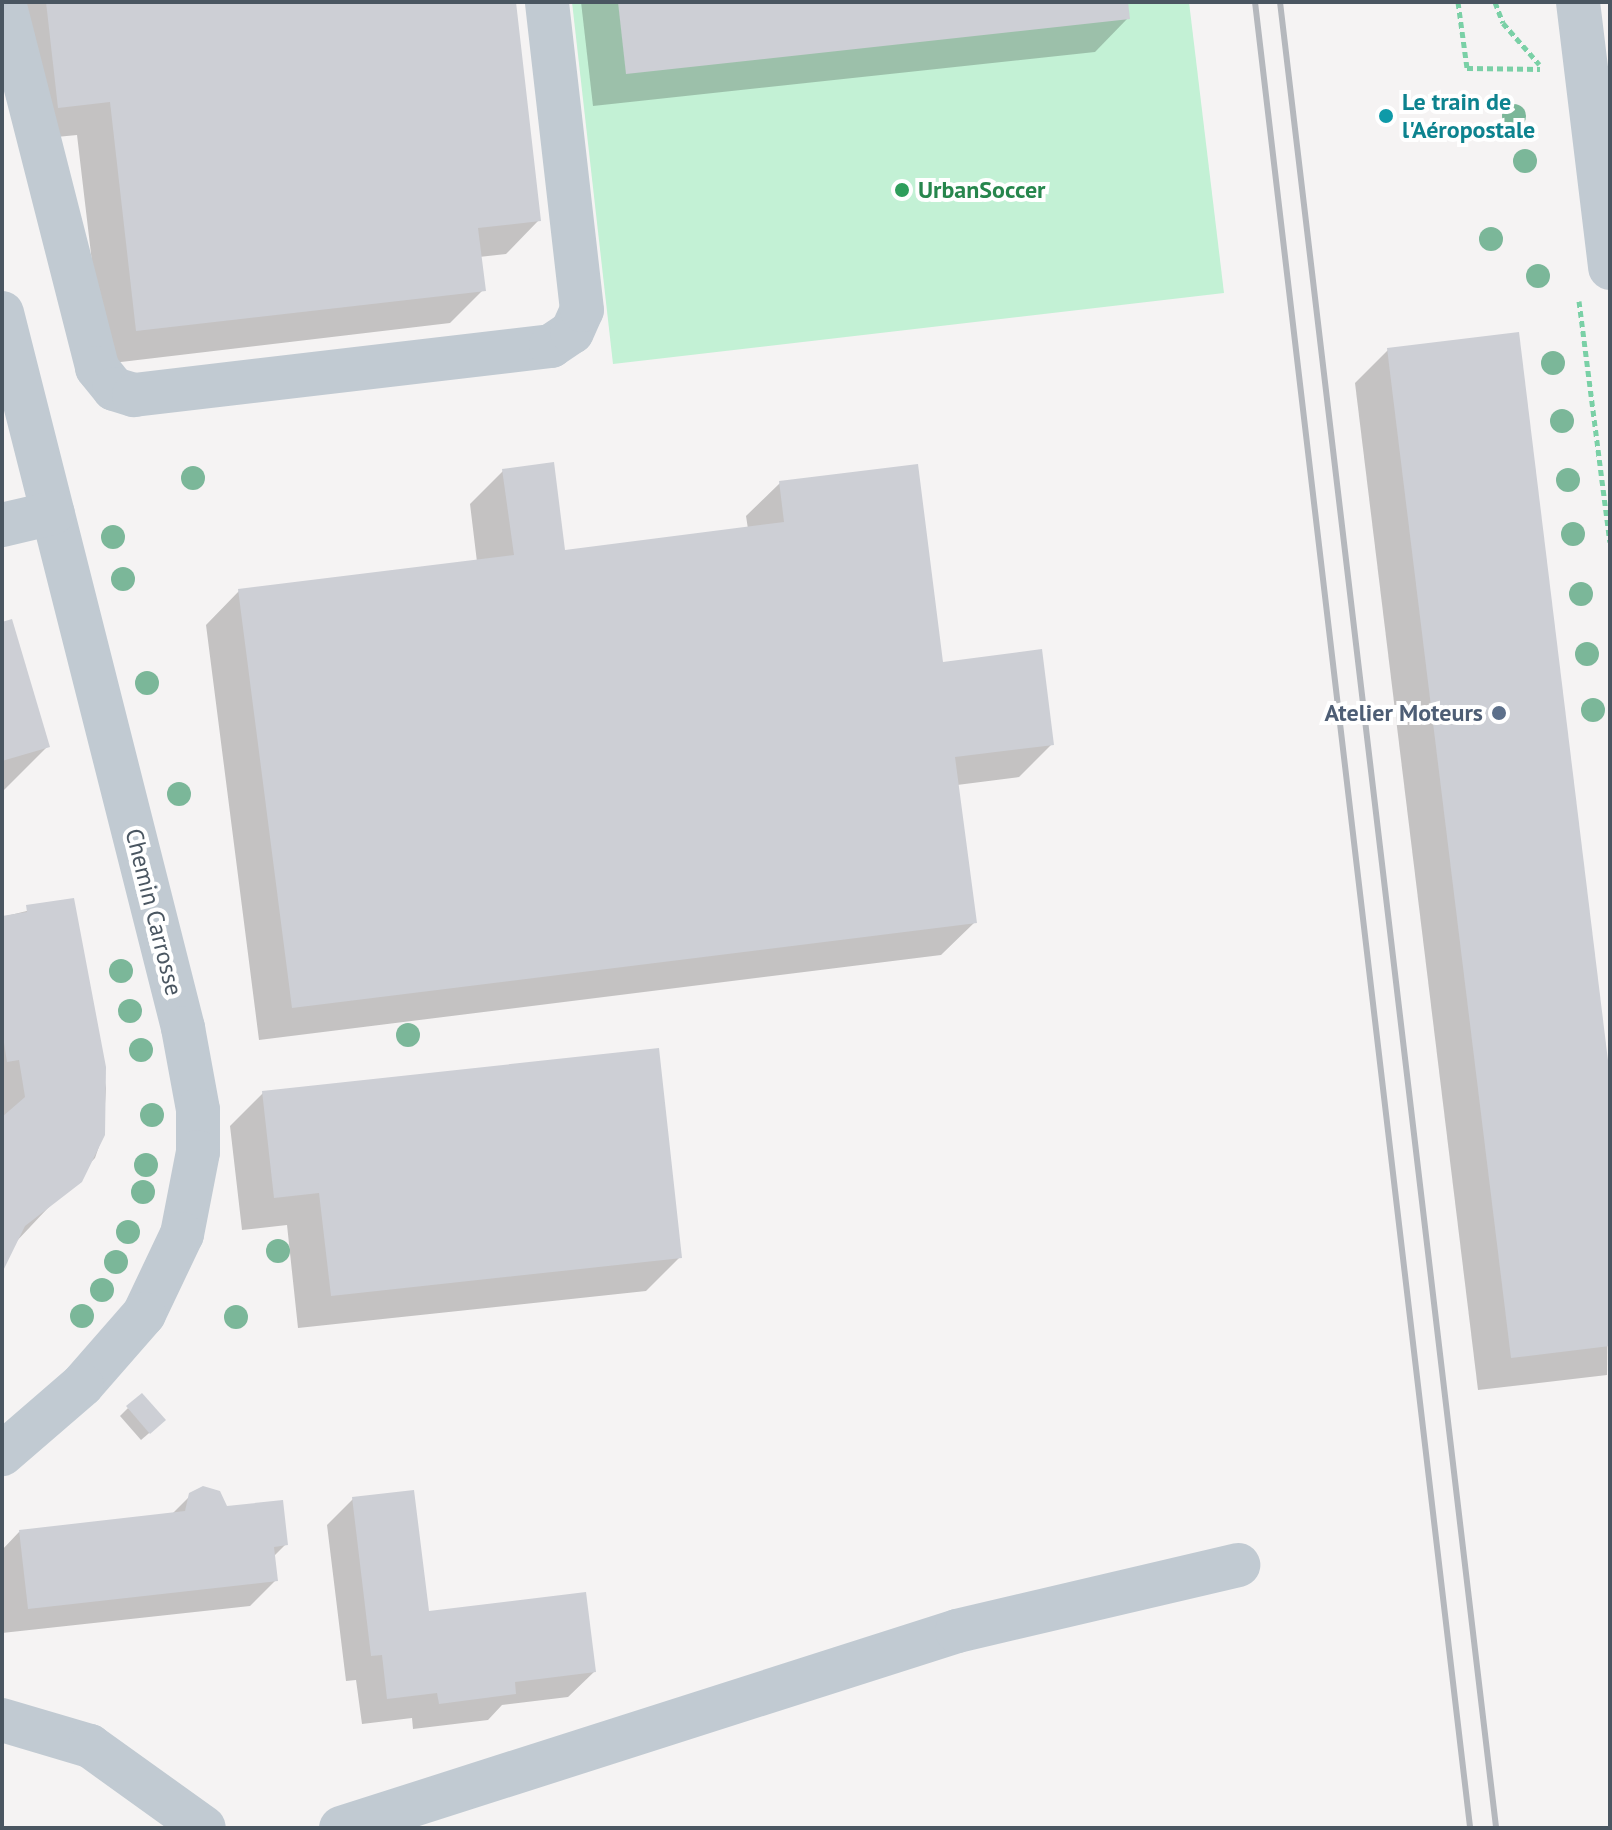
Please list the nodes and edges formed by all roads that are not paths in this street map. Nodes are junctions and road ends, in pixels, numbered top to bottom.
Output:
1 (4, 2) edge
2 (547, 2) edge
3 (1578, 2) edge
4 (1610, 268) edge
5 (2, 313) edge
6 (53, 513) junction
7 (2, 525) edge
8 (2, 1454) edge
9 (1238, 1565) dead end
10 (2, 1720) edge
11 (364, 1825) edge
12 (204, 1828) edge

1 - 2 street
3 - 4 street
5 - 6 street, Chemin Carrosse
6 - 7 street
6 - 8 street, Chemin Carrosse
9 - 11 street
10 - 12 street

